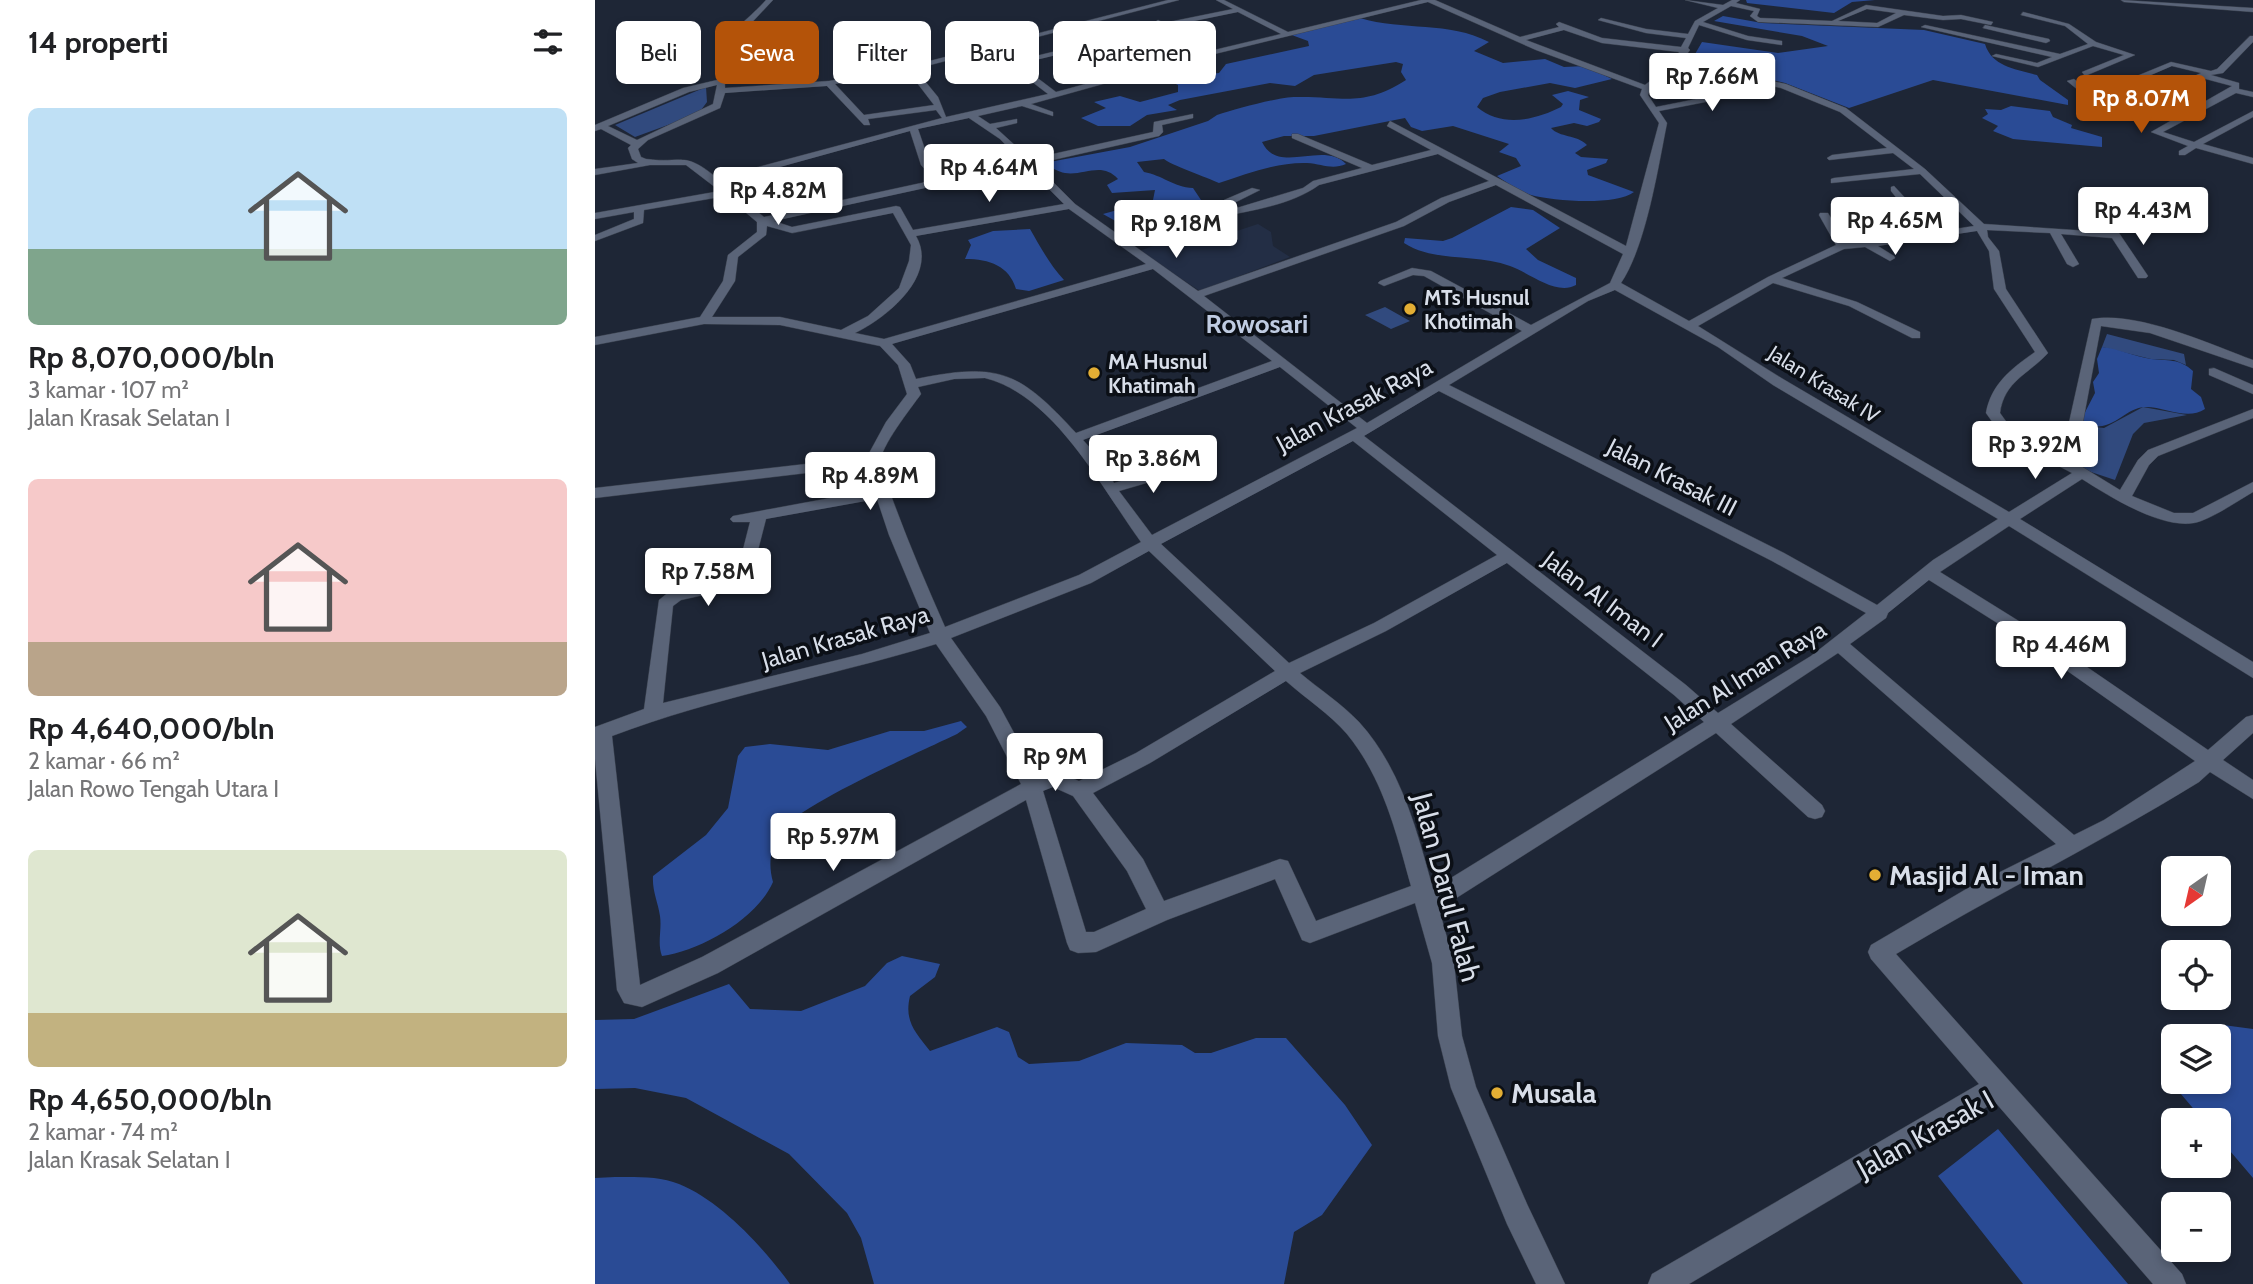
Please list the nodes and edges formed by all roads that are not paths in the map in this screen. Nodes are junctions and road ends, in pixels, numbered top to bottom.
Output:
1 (770, 0) edge
2 (1176, 0) edge
3 (1239, 0) edge
4 (1429, 0) edge
5 (1688, 0) edge
6 (2124, 0) edge
7 (1222, 1) edge
8 (1730, 4) edge
9 (1137, 8) junction
10 (1240, 10) junction
11 (2253, 10) edge
12 (1904, 12) junction
13 (2023, 14) dead end
14 (1943, 18) junction
15 (1601, 20) dead end
16 (1158, 21) edge
17 (1189, 21) edge
18 (1697, 22) junction
19 (1831, 22) junction
20 (1985, 27) junction
21 (2045, 30) dead end
22 (1287, 34) junction
23 (1039, 35) edge
24 (1962, 35) junction
25 (1690, 36) junction
26 (2081, 37) junction
27 (2253, 38) edge
28 (1521, 39) junction
29 (2050, 42) dead end
30 (1779, 43) dead end
31 (2093, 44) junction
32 (2063, 45) dead end
33 (2076, 48) junction
34 (1686, 50) junction
35 (1216, 51) edge
36 (2240, 52) junction
37 (2253, 54) edge
38 (1996, 56) dead end
39 (2058, 56) junction
40 (1677, 64) junction
41 (2085, 74) dead end
42 (2209, 75) junction
43 (1759, 80) junction
44 (833, 82) edge
45 (2071, 82) dead end
46 (829, 83) junction
47 (1039, 83) edge
48 (922, 84) edge
49 (1095, 84) edge
50 (721, 87) junction
51 (1646, 88) junction
52 (2235, 90) junction
53 (1055, 95) junction
54 (2253, 95) edge
55 (2092, 97) junction
56 (2219, 98) junction
57 (2230, 101) dead end
58 (1023, 103) junction
59 (2242, 104) dead end
60 (2253, 106) edge
61 (939, 107) junction
62 (1653, 110) junction
63 (970, 114) junction
64 (1050, 114) dead end
65 (2253, 114) edge
66 (1190, 116) dead end
67 (860, 118) junction
68 (944, 120) junction
69 (1014, 121) dead end
70 (1390, 124) dead end
71 (598, 127) edge
72 (913, 127) junction
73 (988, 127) junction
74 (883, 135) junction
75 (1295, 136) dead end
76 (635, 144) junction
77 (2195, 145) junction
78 (1897, 150) junction
79 (1437, 151) junction
80 (2253, 151) edge
81 (2182, 153) dead end
82 (1832, 158) dead end
83 (2242, 158) junction
84 (2253, 161) edge
85 (1028, 163) junction
86 (646, 164) junction
87 (2229, 166) dead end
88 (1370, 168) junction
89 (1922, 171) junction
90 (595, 172) edge
91 (1834, 181) dead end
92 (714, 182) junction
93 (1495, 182) junction
94 (943, 183) junction
95 (1894, 188) dead end
96 (1255, 190) dead end
97 (729, 192) junction
98 (1861, 201) dead end
99 (1071, 206) junction
100 (639, 207) junction
101 (1224, 213) junction
102 (595, 216) edge
103 (1810, 217) dead end
104 (762, 222) junction
105 (1981, 227) junction
106 (2053, 230) junction
107 (911, 234) junction
108 (1939, 234) junction
109 (595, 237) edge
110 (1891, 241) junction
111 (1123, 244) junction
112 (1868, 244) junction
113 (1842, 246) junction
114 (1628, 252) junction
115 (1890, 258) dead end
116 (2073, 264) dead end
117 (1154, 265) junction
118 (2142, 276) dead end
119 (1772, 279) junction
120 (1384, 284) dead end
121 (1615, 285) junction
122 (1196, 295) junction
123 (704, 320) junction
124 (1691, 325) junction
125 (1532, 331) junction
126 (845, 333) junction
127 (1916, 335) dead end
128 (595, 341) edge
129 (884, 343) junction
130 (1279, 363) junction
131 (2253, 364) edge
132 (2214, 372) dead end
133 (912, 384) junction
134 (1440, 386) junction
135 (2253, 390) edge
136 (2253, 413) edge
137 (1360, 432) junction
138 (1075, 438) junction
139 (872, 461) junction
140 (2063, 461) junction
141 (1186, 467) dead end
142 (2081, 473) junction
143 (2253, 486) edge
144 (1110, 489) junction
145 (595, 493) edge
146 (883, 493) junction
147 (2123, 498) junction
148 (759, 516) junction
149 (738, 519) dead end
150 (2009, 519) junction
151 (1150, 543) junction
152 (1507, 556) junction
153 (1930, 573) junction
154 (1880, 614) junction
155 (940, 636) junction
156 (1840, 645) junction
157 (2253, 671) edge
158 (1287, 672) junction
159 (653, 713) junction
160 (2253, 722) edge
161 (1717, 724) junction
162 (598, 734) edge
163 (2211, 761) junction
164 (1032, 787) junction
165 (1080, 790) junction
166 (2253, 791) edge
167 (1815, 811) dead end
168 (2073, 846) junction
169 (1422, 899) junction
170 (1159, 912) junction
171 (1997, 1087) junction
172 (1551, 1284) edge
173 (1662, 1284) edge
174 (2172, 1284) edge

1 - 50 street
2 - 9 street
3 - 7 street
4 - 22 street
4 - 28 street
5 - 8 street
6 - 11 street
7 - 10 street
8 - 18 street
8 - 19 street
9 - 16 street
9 - 23 street
10 - 17 street
10 - 22 street
12 - 14 street
12 - 19 street
12 - 19 street
13 - 26 street
14 - 20 street
14 - 24 street
15 - 25 street
18 - 25 street
18 - 30 street
20 - 24 street
20 - 29 street
21 - 26 street
22 - 35 street
24 - 39 street
25 - 34 street
26 - 31 street
27 - 36 street
28 - 34 street
28 - 51 street
31 - 33 street
31 - 41 street
32 - 33 street
33 - 39 street
34 - 40 street
36 - 37 street
36 - 42 street
38 - 39 street
40 - 43 street
40 - 51 street
42 - 52 street
42 - 55 street
42 - 55 street
43 - 62 street
43 - 78 street
44 - 46 street
45 - 55 street
46 - 50 street
46 - 67 street
47 - 53 street
48 - 61 street
49 - 53 street
50 - 71 street
50 - 76 street
51 - 62 street
52 - 54 street
52 - 56 street
53 - 58 street
56 - 57 street
56 - 77 street
58 - 63 street
58 - 64 street
59 - 60 street
61 - 67 street
61 - 68 street
62 - 114 street
63 - 68 street
63 - 73 street, Jalan Al Iman I
65 - 77 street
66 - 85 street
67 - 74 street
68 - 72 street
69 - 73 street
70 - 79 street
71 - 76 street
72 - 74 street
72 - 94 street
73 - 85 street, Jalan Al Iman I
74 - 92 street
75 - 88 street
76 - 86 street
77 - 81 street
77 - 83 street
78 - 82 street
78 - 89 street
79 - 88 street
79 - 93 street
80 - 83 street
83 - 84 street
83 - 87 street
85 - 94 street
85 - 99 street, Jalan Al Iman I
86 - 90 street
86 - 92 street
88 - 101 street
89 - 91 street
89 - 105 street
92 - 97 street
93 - 114 street
93 - 122 street
94 - 104 street
95 - 108 street
96 - 101 street
97 - 100 street
97 - 104 street
98 - 110 street
99 - 107 street
99 - 111 street, Jalan Al Iman I
100 - 102 street
100 - 109 street
101 - 111 street
103 - 113 street
104 - 107 street
104 - 123 street
105 - 106 street
105 - 108 street
105 - 140 street
106 - 116 street
106 - 118 street
107 - 126 street
108 - 110 street
110 - 112 street
111 - 117 street, Jalan Al Iman I
112 - 113 street
112 - 115 street
113 - 119 street
114 - 121 street
117 - 122 street, Jalan Al Iman I
117 - 129 street
119 - 124 street
119 - 127 street
120 - 125 street
121 - 124 street, Jalan Krasak IV
121 - 125 street, Jalan Krasak Raya
122 - 130 street, Jalan Al Iman I
123 - 126 street
123 - 128 street
124 - 150 street, Jalan Krasak IV
125 - 134 street, Jalan Krasak Raya
126 - 129 street
129 - 133 street
130 - 137 street, Jalan Al Iman I
130 - 138 street
131 - 140 street
132 - 135 street
133 - 138 street, Jalan Darul Falah
133 - 139 street
134 - 137 street, Jalan Krasak Raya
134 - 154 street, Jalan Krasak III
136 - 147 street
137 - 151 street, Jalan Krasak Raya
137 - 152 street, Jalan Al Iman I
138 - 144 street, Jalan Darul Falah
139 - 145 street
139 - 146 street
140 - 142 street
141 - 144 street
142 - 147 street
142 - 150 street, Jalan Al Iman Raya
143 - 147 street
144 - 151 street, Jalan Darul Falah
146 - 148 street
146 - 155 street
148 - 149 street
148 - 159 street
150 - 153 street, Jalan Al Iman Raya
150 - 157 street, Jalan Krasak IV
151 - 155 street, Jalan Krasak Raya
151 - 158 street, Jalan Darul Falah
152 - 158 street
152 - 161 street, Jalan Al Iman I
153 - 154 street, Jalan Al Iman Raya
153 - 163 street
154 - 156 street, Jalan Al Iman Raya
155 - 159 street, Jalan Krasak Raya
155 - 164 street
156 - 161 street, Jalan Al Iman Raya
156 - 168 street
158 - 165 street
158 - 169 street, Jalan Darul Falah
159 - 162 street, Jalan Krasak Raya
160 - 163 street
161 - 167 street, Jalan Al Iman I
161 - 169 street, Jalan Al Iman Raya
162 - 164 street
163 - 166 street
163 - 168 street
164 - 165 street
164 - 170 street
165 - 170 street
168 - 171 street
169 - 170 street, Jalan Al Iman Raya
169 - 172 street, Jalan Darul Falah
171 - 173 street, Jalan Krasak I
171 - 174 street, Jalan Krasak I

